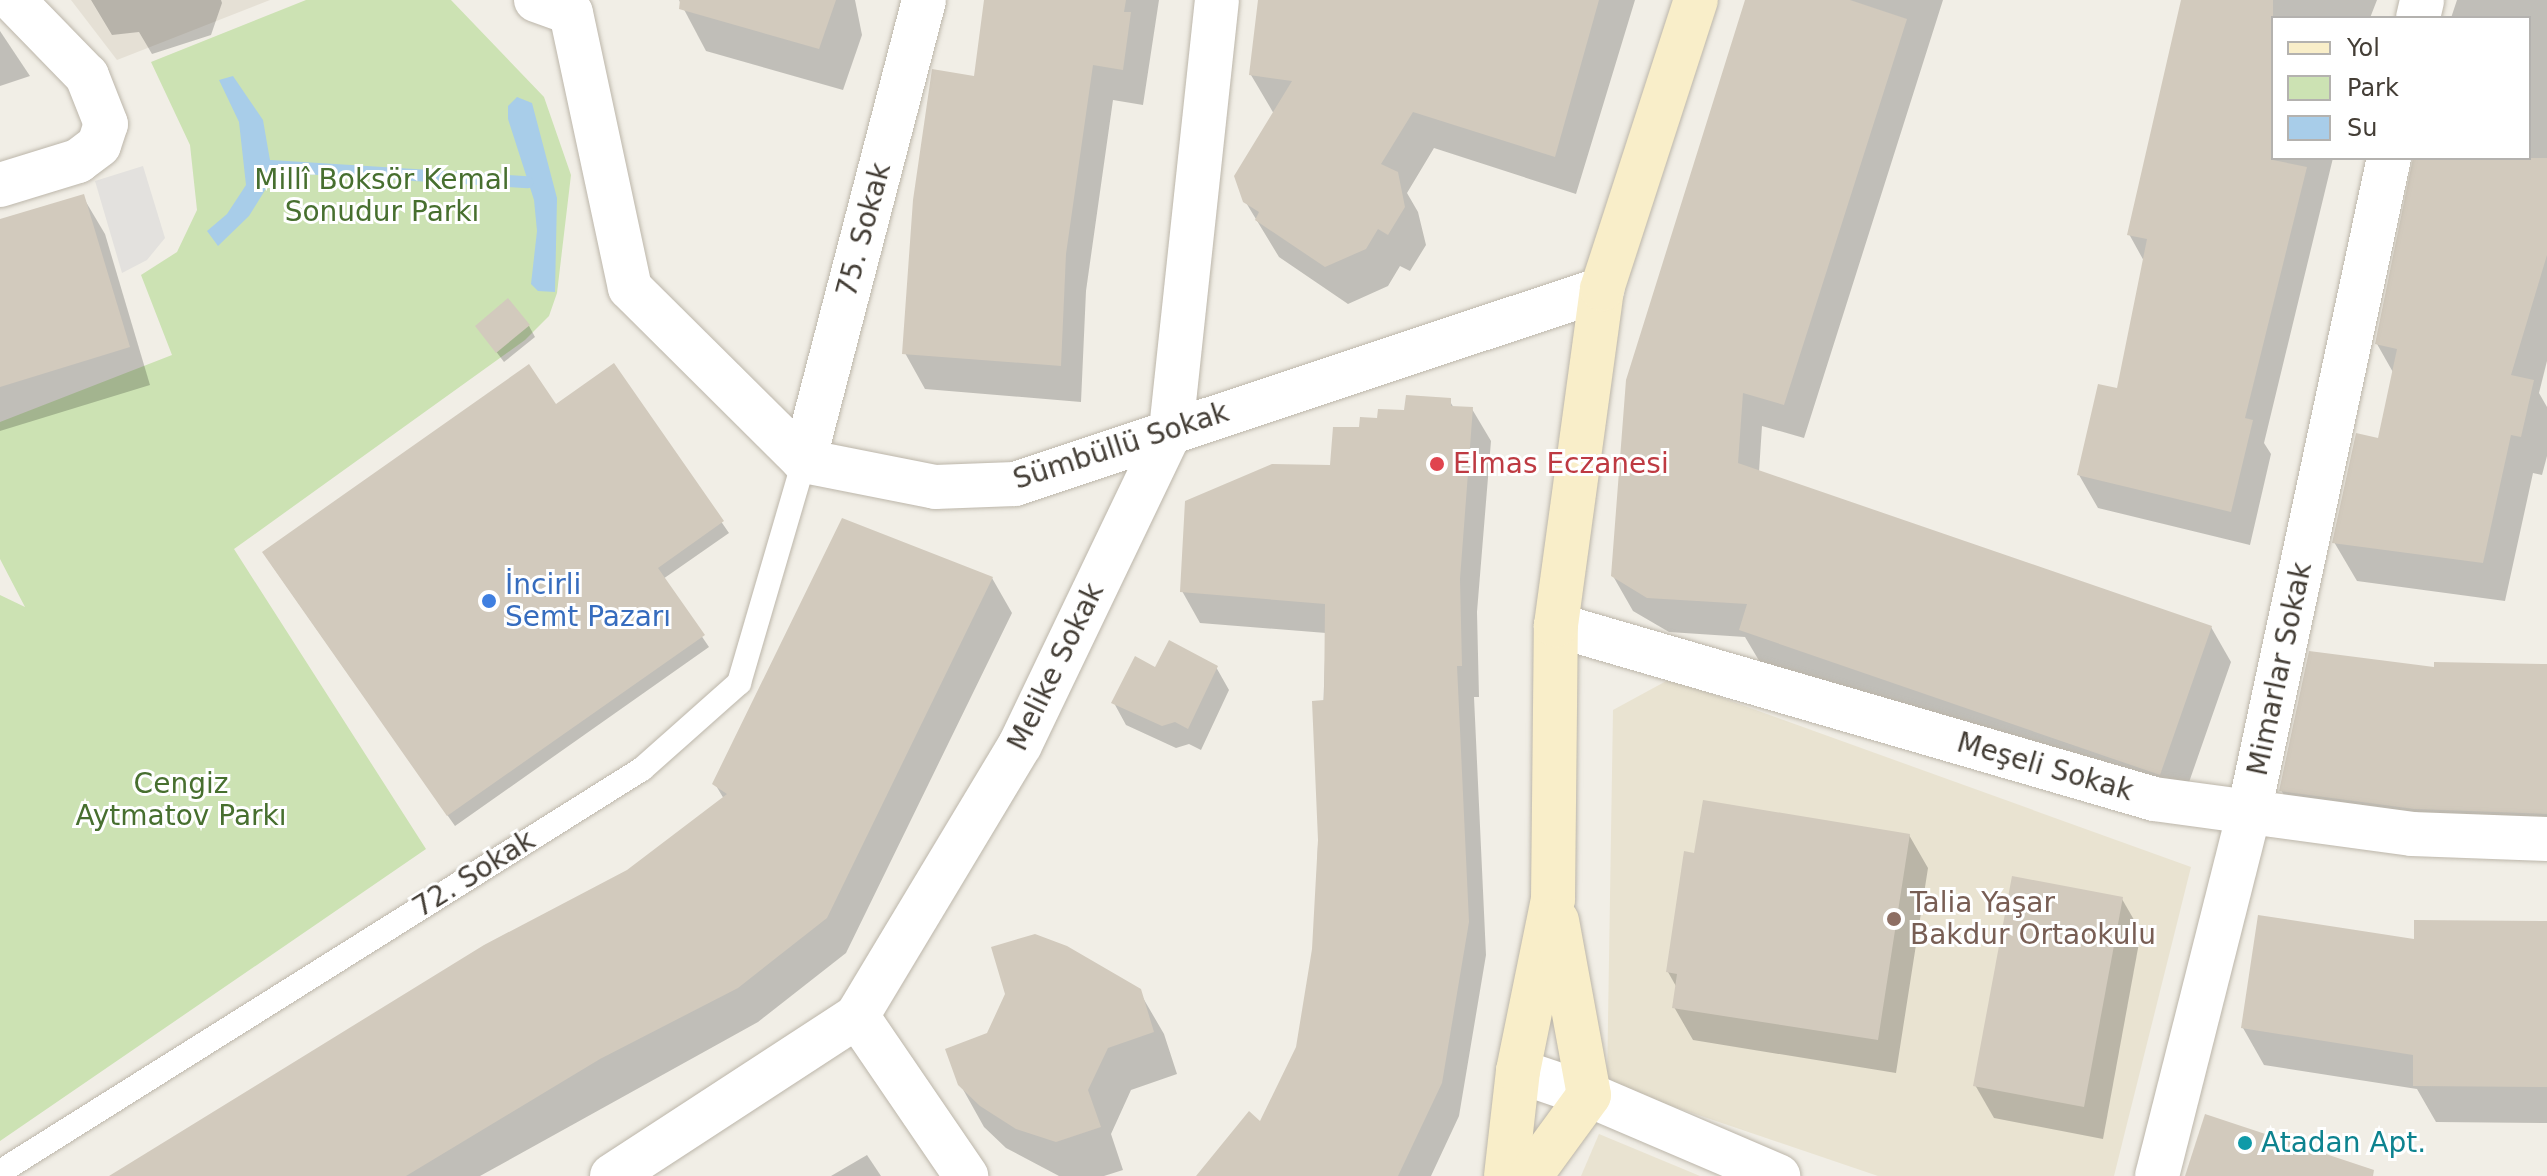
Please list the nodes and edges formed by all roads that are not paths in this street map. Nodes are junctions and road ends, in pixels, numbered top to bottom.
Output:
1 (13, 0) edge
2 (924, 0) edge
3 (1217, 0) edge
4 (1696, 0) edge
5 (561, 4) edge
6 (2389, 160) edge
7 (0, 185) edge
8 (1602, 289) junction
9 (1171, 430) junction
10 (804, 461) junction
11 (1556, 625) junction
12 (2249, 812) junction
13 (2547, 839) edge
14 (1553, 899) junction
15 (857, 1016) junction
16 (1518, 1071) junction
17 (1589, 1095) junction
18 (0, 1172) edge
19 (612, 1176) edge
20 (966, 1176) edge
21 (1506, 1176) edge
22 (1530, 1176) edge
23 (1778, 1176) edge
24 (2157, 1176) edge

1 - 7 street
2 - 10 street, 75. Sokak
3 - 9 street, Melike Sokak
4 - 8 main road
5 - 10 street
6 - 12 street, Mimarlar Sokak
8 - 9 street, Sümbüllü Sokak
8 - 11 main road
9 - 10 street, Sümbüllü Sokak
9 - 15 street, Melike Sokak
10 - 18 lane, 72. Sokak
11 - 12 street, Meşeli Sokak
11 - 14 main road
12 - 13 street, Meşeli Sokak
12 - 24 street, Mimarlar Sokak
14 - 16 main road
14 - 17 main road
15 - 19 street, Melike Sokak
15 - 20 street
16 - 17 street
16 - 21 main road
17 - 22 main road
17 - 23 street

